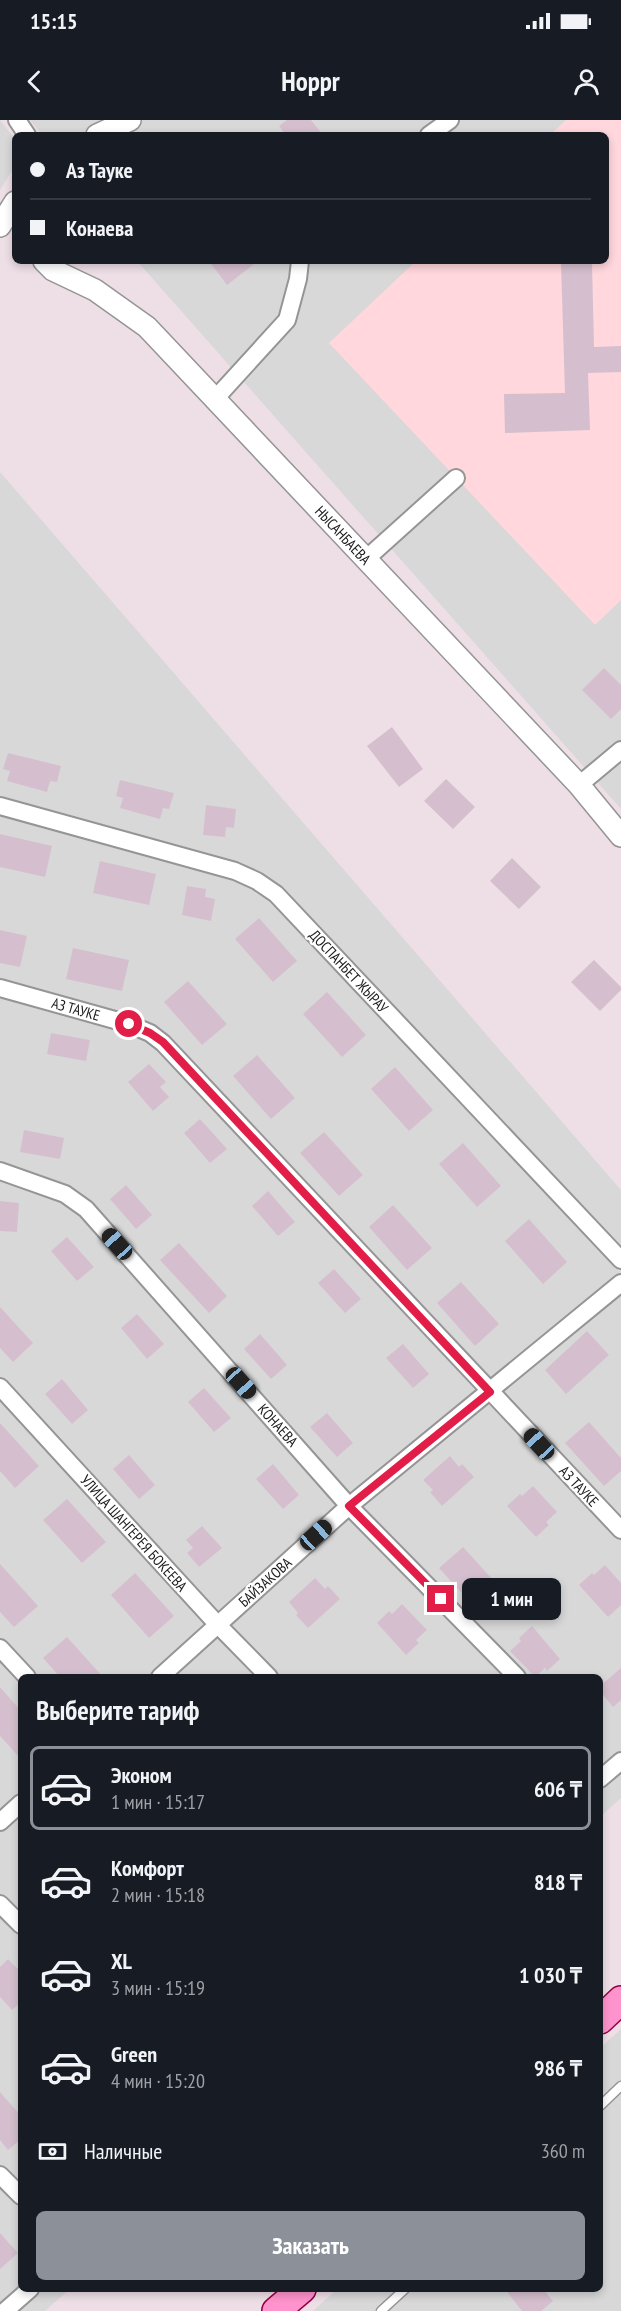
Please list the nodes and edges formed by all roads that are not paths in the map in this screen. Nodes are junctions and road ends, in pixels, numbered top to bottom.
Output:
1 (130, 120) edge
2 (450, 120) edge
3 (104, 132) edge
4 (433, 132) edge
5 (47, 264) edge
6 (300, 264) edge
7 (215, 399) junction
8 (456, 478) dead end
9 (366, 559) junction
10 (621, 750) edge
11 (579, 785) junction
12 (0, 806) edge
13 (621, 836) edge
14 (0, 988) edge
15 (0, 1171) edge
16 (621, 1260) edge
17 (621, 1283) edge
18 (0, 1387) edge
19 (490, 1392) junction
20 (349, 1506) junction
21 (621, 1530) edge
22 (218, 1625) junction
23 (0, 1648) edge
24 (24, 1674) edge
25 (163, 1674) edge
26 (266, 1674) edge
27 (514, 1674) edge
28 (18, 1806) edge
29 (0, 1822) edge
30 (0, 1904) edge
31 (18, 1922) edge
32 (621, 2000) edge
33 (603, 2017) edge
34 (621, 2086) edge
35 (603, 2103) edge
36 (0, 2175) edge
37 (18, 2193) edge
38 (27, 2292) edge
39 (298, 2292) edge
40 (402, 2292) edge
41 (5, 2311) edge
42 (276, 2311) edge
43 (381, 2311) edge

1 - 3 street
2 - 4 street
5 - 7 street, НЫСАНБАЕВА
6 - 7 street
7 - 9 street, НЫСАНБАЕВА
8 - 9 street
9 - 11 street, НЫСАНБАЕВА
10 - 11 street
11 - 13 street, НЫСАНБАЕВА
12 - 16 street, ДОСПАНБЕТ ЖЫРАУ
14 - 19 street, АЗ ТАУКЕ
15 - 20 street, КОНАЕВА
17 - 19 street, БАЙЗАКОВА
18 - 22 street, УЛИЦА ШАНГЕРЕЯ БОКЕЕВА
19 - 20 street, БАЙЗАКОВА
19 - 21 street, АЗ ТАУКЕ
20 - 22 street, БАЙЗАКОВА
20 - 27 street, КОНАЕВА
22 - 25 street, БАЙЗАКОВА
22 - 26 street, УЛИЦА ШАНГЕРЕЯ БОКЕЕВА
23 - 24 street
28 - 29 street
30 - 31 street
32 - 33 main road
34 - 35 lane
36 - 37 street
38 - 41 street
39 - 42 main road
40 - 43 lane

